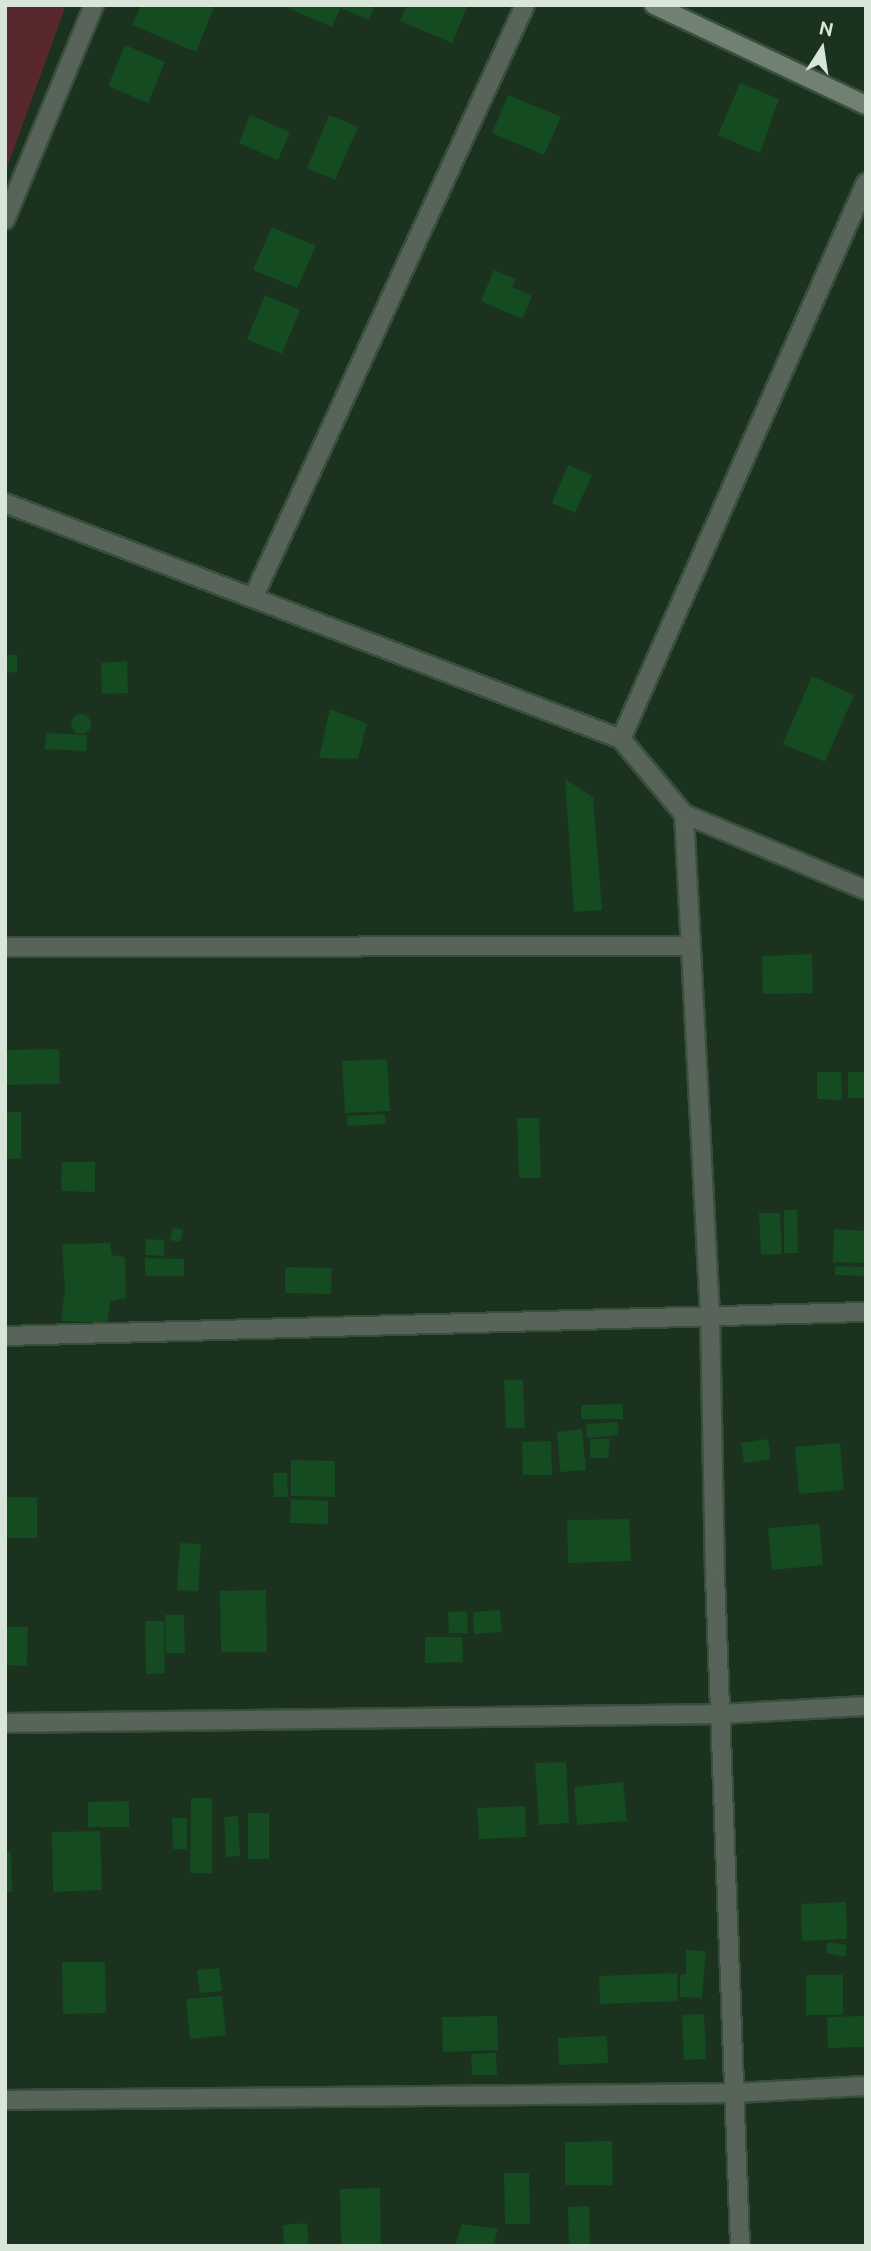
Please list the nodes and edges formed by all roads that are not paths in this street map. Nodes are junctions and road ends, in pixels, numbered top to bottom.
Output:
1 (94, 5) edge
2 (525, 5) edge
3 (654, 5) edge
4 (866, 105) edge
5 (866, 183) edge
6 (5, 220) edge
7 (5, 503) edge
8 (253, 598) junction
9 (621, 739) junction
10 (684, 814) junction
11 (866, 890) edge
12 (690, 946) junction
13 (5, 947) edge
14 (866, 1312) edge
15 (710, 1315) junction
16 (5, 1336) edge
17 (866, 1706) edge
18 (720, 1714) junction
19 (5, 1723) edge
20 (866, 2086) edge
21 (735, 2093) junction
22 (5, 2100) edge
23 (740, 2246) edge

1 - 6 street
2 - 8 street
3 - 4 main road
5 - 9 street
7 - 8 street
8 - 9 street
9 - 10 street
10 - 11 street
10 - 12 street
12 - 13 street
12 - 15 street
14 - 15 street
15 - 16 street
15 - 18 street
17 - 18 street
18 - 19 street
18 - 21 street
20 - 21 street
21 - 22 street
21 - 23 street

